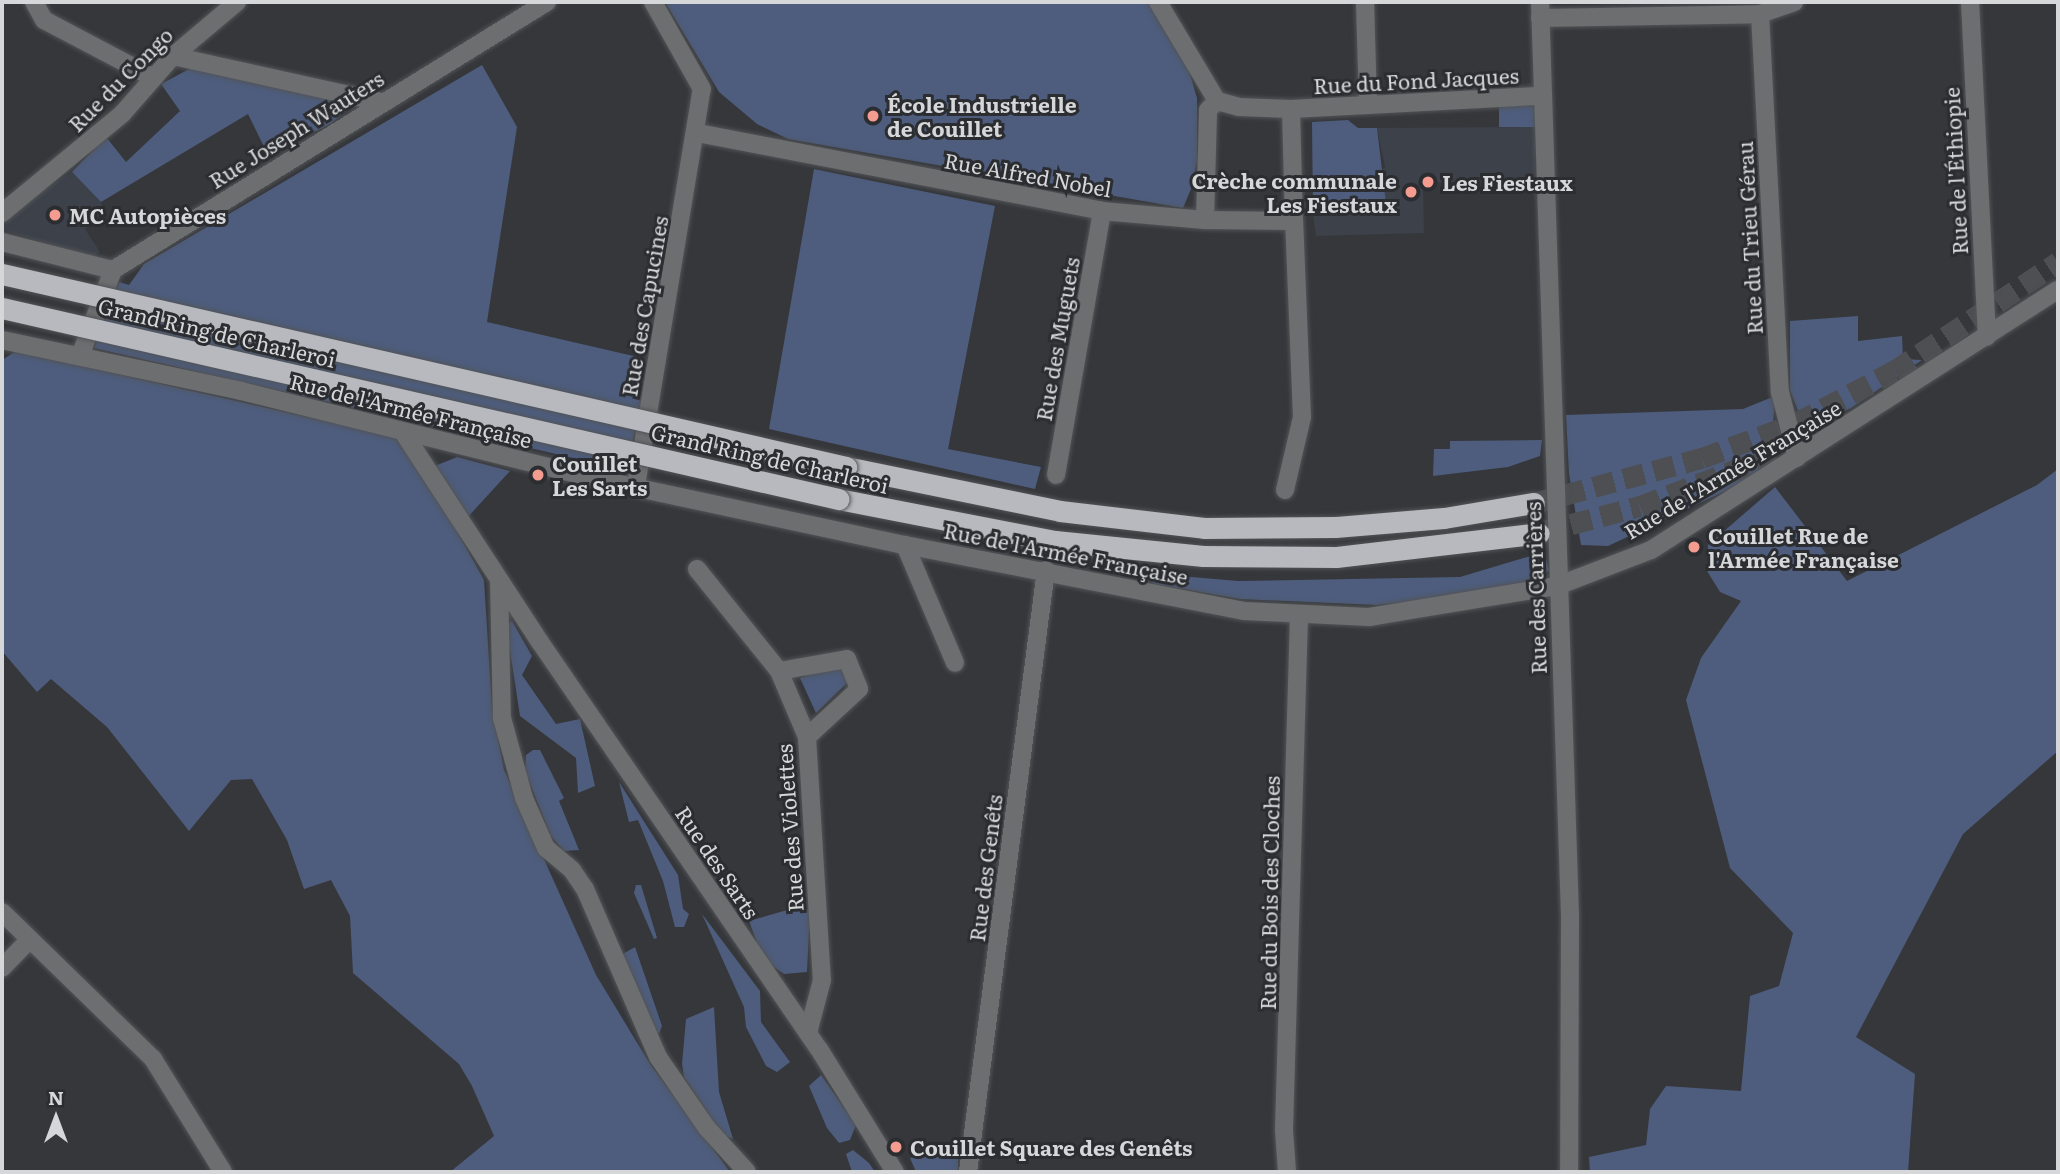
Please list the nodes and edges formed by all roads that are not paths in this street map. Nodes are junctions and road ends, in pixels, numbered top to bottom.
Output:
1 (34, 2) edge
2 (237, 2) edge
3 (547, 2) edge
4 (653, 2) edge
5 (1158, 2) edge
6 (1365, 2) edge
7 (1794, 2) edge
8 (1970, 2) edge
9 (1540, 10) edge
10 (1760, 14) junction
11 (173, 56) junction
12 (152, 77) junction
13 (1543, 96) junction
14 (1217, 101) junction
15 (380, 102) junction
16 (1368, 105) junction
17 (1291, 109) junction
18 (698, 133) junction
19 (1102, 211) junction
20 (2, 213) edge
21 (1205, 220) junction
22 (1294, 221) junction
23 (2, 242) edge
24 (113, 270) junction
25 (2, 274) edge
26 (2058, 290) edge
27 (2, 308) edge
28 (1987, 337) junction
29 (5, 343) edge
30 (80, 356) junction
31 (403, 432) junction
32 (1797, 458) junction
33 (1056, 475) dead end
34 (636, 486) junction
35 (1285, 490) dead end
36 (1534, 503) tunnel mouth
37 (1539, 533) tunnel mouth
38 (905, 545) junction
39 (697, 569) dead end
40 (1046, 570) junction
41 (499, 580) junction
42 (1557, 586) junction
43 (1299, 615) junction
44 (955, 663) dead end
45 (779, 671) junction
46 (807, 737) junction
47 (2, 912) edge
48 (30, 939) junction
49 (2, 968) edge
50 (808, 1033) junction
51 (223, 1172) edge
52 (747, 1172) edge
53 (895, 1172) edge
54 (968, 1172) edge
55 (1287, 1172) edge
56 (1569, 1172) edge

1 - 12 street
2 - 11 street, Rue du Congo
3 - 15 street, Rue Joseph Wauters
4 - 18 street
5 - 14 street
6 - 16 street
7 - 10 street
8 - 28 street, Rue de l'Éthiopie
9 - 10 street
9 - 13 street, Rue des Carrières
10 - 32 street, Rue du Trieu Gérau
11 - 12 street, Rue du Congo
11 - 15 street
12 - 20 street, Rue du Congo
13 - 16 street, Rue du Fond Jacques
13 - 42 street, Rue des Carrières
14 - 17 street, Rue du Fond Jacques
14 - 21 street
15 - 24 street, Rue Joseph Wauters
16 - 17 street, Rue du Fond Jacques
17 - 22 street
18 - 19 street, Rue Alfred Nobel
18 - 34 street, Rue des Capucines
19 - 21 street, Rue Alfred Nobel
19 - 33 street, Rue des Muguets
21 - 22 street, Rue Alfred Nobel
22 - 35 street
23 - 24 street
24 - 30 street
25 - 36 highway, Grand Ring de Charleroi, bridge
26 - 28 street, Rue de l'Armée Française
27 - 37 highway, Grand Ring de Charleroi, bridge
28 - 32 street, Rue de l'Armée Française
29 - 30 street, Rue de l'Armée Française
30 - 31 street, Rue de l'Armée Française
31 - 34 street, Rue de l'Armée Française
31 - 41 street, Rue des Sarts
32 - 42 street, Rue de l'Armée Française
34 - 38 street, Rue de l'Armée Française
38 - 40 street, Rue de l'Armée Française
38 - 44 street
39 - 45 street, Rue des Violettes
40 - 43 street, Rue de l'Armée Française
40 - 54 street, Rue des Genêts
41 - 50 street, Rue des Sarts
41 - 52 street
42 - 43 street, Rue de l'Armée Française
42 - 56 street, Rue des Carrières
43 - 55 street, Rue du Bois des Cloches
45 - 46 street, Rue des Violettes
45 - 46 street
46 - 50 street, Rue des Violettes
47 - 48 street
48 - 49 street
48 - 51 street
50 - 53 street, Rue des Sarts

